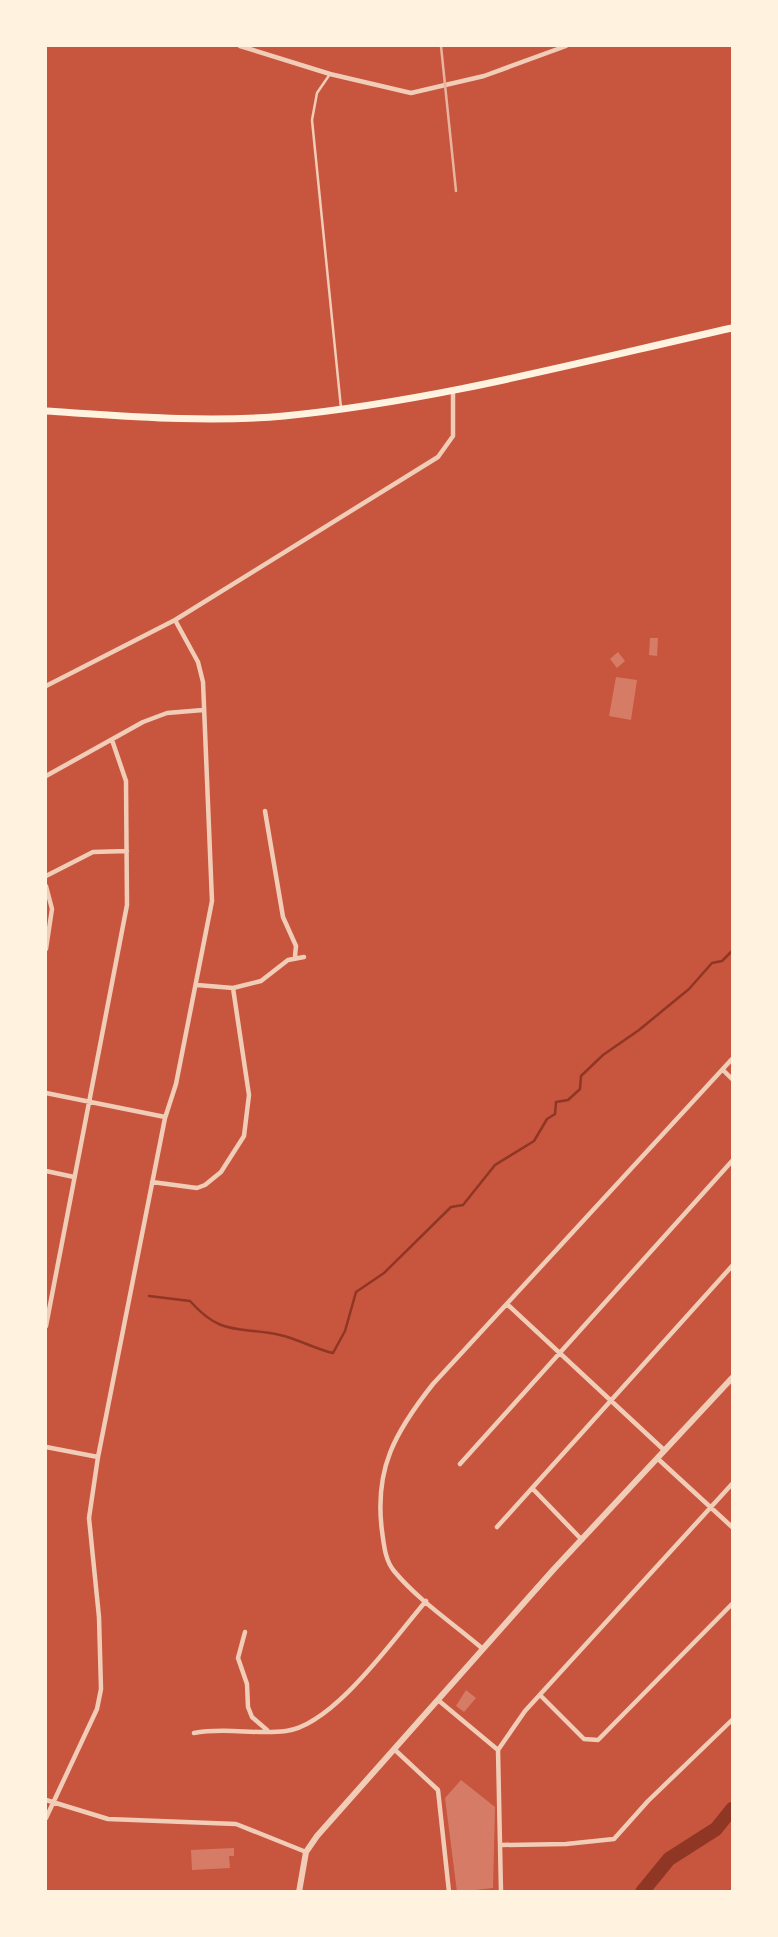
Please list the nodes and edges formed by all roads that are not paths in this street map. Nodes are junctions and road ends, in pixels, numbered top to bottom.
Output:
1 (240, 46) edge
2 (566, 46) edge
3 (331, 74) junction
4 (733, 328) edge
5 (453, 390) junction
6 (341, 408) junction
7 (46, 411) edge
8 (175, 620) junction
9 (46, 686) edge
10 (203, 710) junction
11 (112, 740) junction
12 (46, 776) edge
13 (265, 811) dead end
14 (127, 851) junction
15 (46, 876) edge
16 (46, 886) edge
17 (46, 949) edge
18 (295, 956) junction
19 (304, 957) dead end
20 (197, 985) junction
21 (233, 988) junction
22 (733, 1059) edge
23 (723, 1070) junction
24 (733, 1079) edge
25 (46, 1093) edge
26 (90, 1101) junction
27 (165, 1118) junction
28 (733, 1161) edge
29 (46, 1171) edge
30 (74, 1177) junction
31 (152, 1182) junction
32 (733, 1266) edge
33 (508, 1305) junction
34 (46, 1326) edge
35 (559, 1352) junction
36 (733, 1378) edge
37 (611, 1400) junction
38 (46, 1447) edge
39 (664, 1450) junction
40 (98, 1457) junction
41 (656, 1458) junction
42 (460, 1464) dead end
43 (733, 1484) edge
44 (532, 1488) junction
45 (711, 1508) junction
46 (497, 1527) dead end
47 (733, 1527) edge
48 (582, 1540) junction
49 (426, 1601) junction
50 (733, 1604) edge
51 (245, 1632) dead end
52 (484, 1649) junction
53 (541, 1696) junction
54 (439, 1700) junction
55 (733, 1720) edge
56 (268, 1731) junction
57 (194, 1732) dead end
58 (394, 1749) junction
59 (498, 1751) junction
60 (46, 1800) edge
61 (52, 1802) junction
62 (46, 1818) edge
63 (501, 1845) junction
64 (306, 1853) junction
65 (299, 1892) edge
66 (449, 1892) edge
67 (501, 1892) edge

1 - 3 street
2 - 3 street
3 - 6 lane
4 - 5 main road
5 - 6 main road
5 - 8 street
6 - 7 main road
8 - 9 street
8 - 10 street
10 - 11 street
10 - 20 street
11 - 12 street
11 - 14 street
13 - 18 street
14 - 15 street
14 - 26 street
16 - 17 street
18 - 19 street
18 - 21 street
20 - 21 street
20 - 27 street
21 - 31 street
22 - 23 street
23 - 24 street
23 - 33 street
25 - 26 street
26 - 27 street
26 - 30 street
27 - 31 street
28 - 35 street
29 - 30 street
30 - 34 street
31 - 40 street
32 - 37 street
33 - 35 street
33 - 49 street
35 - 37 street
35 - 42 street
36 - 39 street
37 - 39 street
37 - 44 street
38 - 40 street
39 - 41 street
40 - 61 street
41 - 45 street
41 - 48 street
43 - 45 street
44 - 46 street
44 - 48 street
45 - 47 street
45 - 53 street
48 - 52 street
49 - 52 street
49 - 56 street
50 - 53 street
51 - 56 street
52 - 54 street
53 - 59 street
54 - 58 street
54 - 59 street
55 - 63 street
56 - 57 street
58 - 64 street
58 - 66 street
59 - 63 street
60 - 61 street
61 - 62 street
61 - 64 street
63 - 67 street
64 - 65 street

